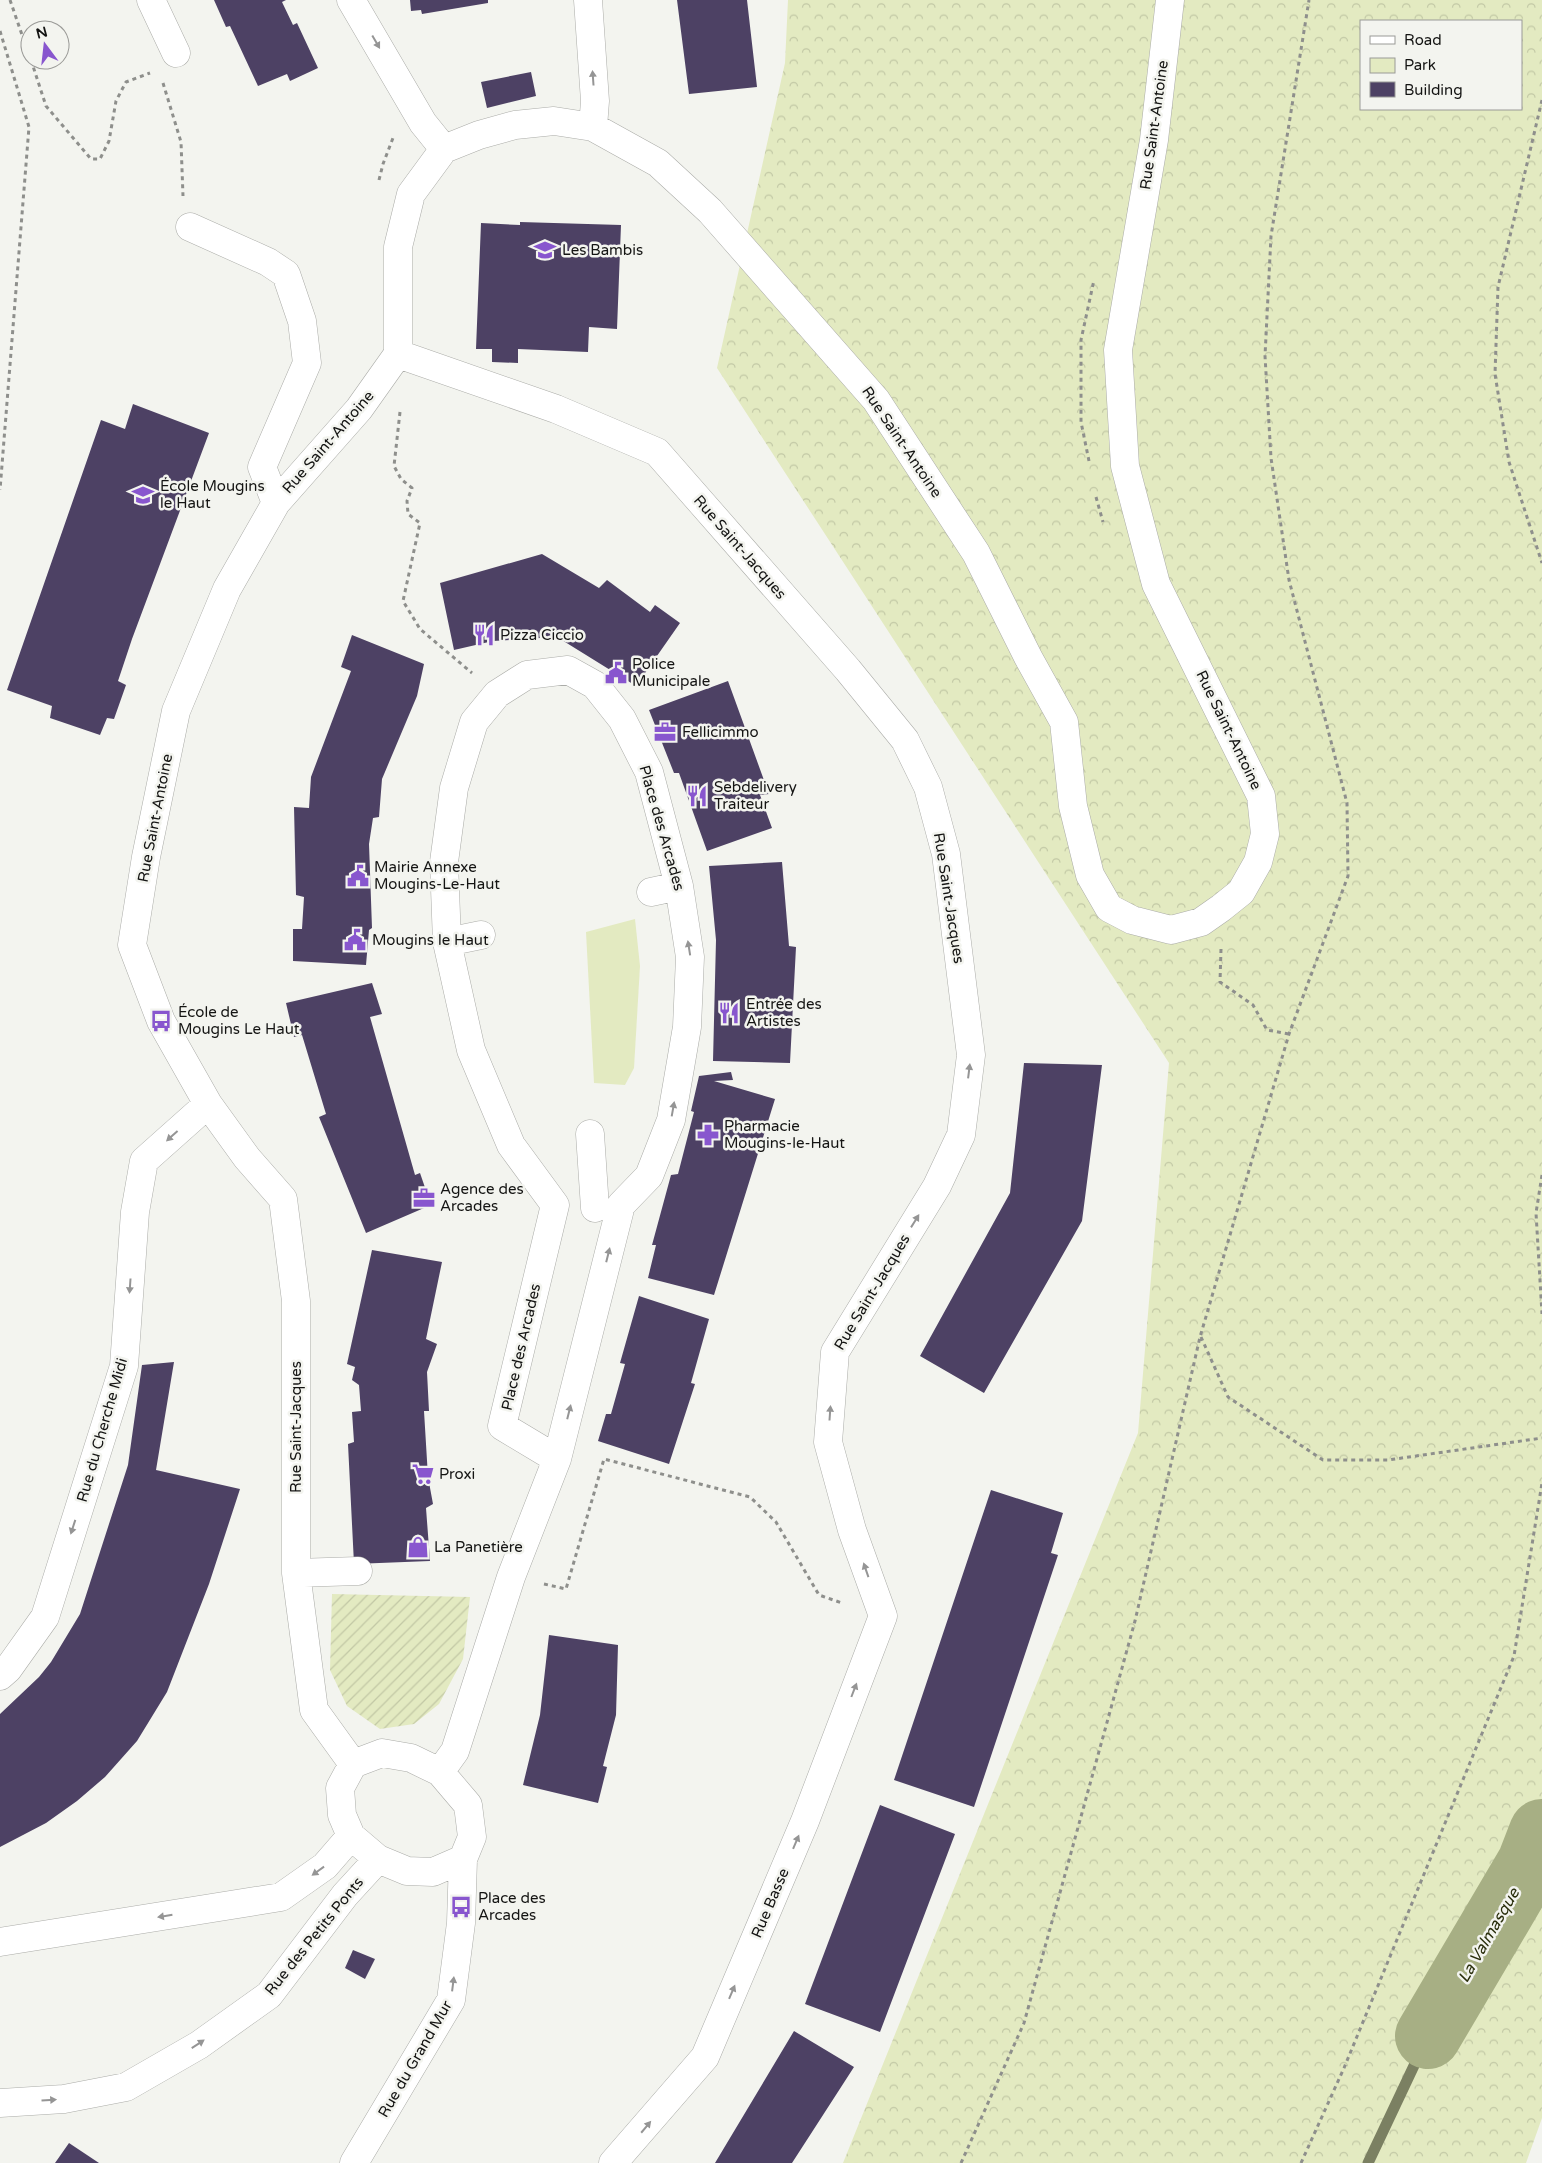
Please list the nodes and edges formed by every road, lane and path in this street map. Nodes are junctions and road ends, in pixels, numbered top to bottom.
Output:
1 (10, 0) edge
2 (151, 0) edge
3 (351, 0) edge
4 (588, 0) edge
5 (1170, 0) edge
6 (1309, 0) edge
7 (20, 30) edge
8 (0, 31) edge
9 (176, 53) dead end
10 (34, 70) edge
11 (1542, 100) edge
12 (594, 127) junction
13 (444, 149) junction
14 (190, 227) joint
15 (398, 354) junction
16 (359, 409) junction
17 (0, 490) edge
18 (276, 502) junction
19 (1542, 563) edge
20 (496, 694) junction
21 (680, 886) junction
22 (652, 892) dead end
23 (1221, 908) junction
24 (481, 935) dead end
25 (448, 942) junction
26 (1289, 1034) junction
27 (208, 1104) junction
28 (590, 1134) dead end
29 (1542, 1175) edge
30 (555, 1205) junction
31 (608, 1206) junction
32 (1542, 1314) edge
33 (1200, 1337) junction
34 (1542, 1438) edge
35 (557, 1459) junction
36 (1542, 1483) edge
37 (358, 1571) dead end
38 (296, 1573) junction
39 (511, 1576) junction
40 (882, 1616) junction
41 (0, 1676) edge
42 (353, 1764) junction
43 (440, 1772) junction
44 (351, 1836) junction
45 (378, 1859) junction
46 (463, 1859) junction
47 (0, 1942) edge
48 (0, 2103) edge
49 (354, 2163) edge
50 (613, 2163) edge
51 (961, 2163) edge
52 (1300, 2163) edge

1 - 7 path
2 - 9 street
3 -> 13 street
12 -> 4 street
5 - 23 street, Rue Saint-Antoine
6 - 26 path
8 - 17 path
10 - 14 path
11 - 19 path
12 - 13 street, Rue Saint-Antoine
12 - 23 street, Rue Saint-Antoine
13 - 15 street
14 - 18 street
15 - 16 street, Rue Saint-Antoine
40 -> 15 street, Rue Saint-Jacques
16 - 18 street, Rue Saint-Antoine
16 - 20 path
18 - 27 street, Rue Saint-Antoine
20 - 21 street, Place des Arcades
20 - 25 street, Place des Arcades
21 - 22 street
31 -> 21 street, Place des Arcades
23 - 26 path
24 - 25 street
25 - 30 street, Place des Arcades
26 - 33 path
27 - 38 street, Rue Saint-Jacques
27 -> 41 street, Rue du Cherche Midi
28 - 31 street
29 - 32 path
30 - 31 street
30 - 35 street, Place des Arcades
35 -> 31 street, Place des Arcades
33 - 34 path
33 - 51 path
35 - 39 street, Place des Arcades
36 - 52 path
37 - 38 street
38 - 42 street, Rue Saint-Jacques
39 - 40 path
39 - 43 street, Place des Arcades
50 -> 40 street, Rue Basse
42 - 43 street
42 - 44 street
43 - 46 street
44 - 45 street
44 -> 47 street
45 - 46 street
48 -> 45 street, Rue des Petits Ponts
49 -> 46 street, Rue du Grand Mur

